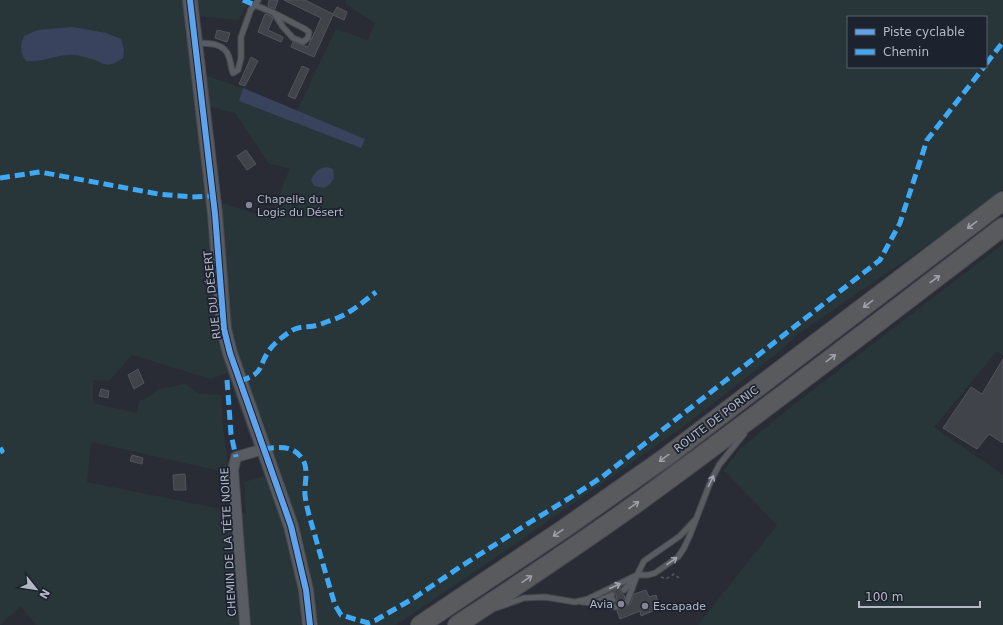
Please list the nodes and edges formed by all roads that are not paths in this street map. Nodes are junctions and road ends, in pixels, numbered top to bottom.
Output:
1 (190, 0) edge
2 (258, 0) edge
3 (255, 5) junction
4 (274, 13) junction
5 (195, 43) junction
6 (1003, 201) edge
7 (1003, 227) edge
8 (755, 423) dead end
9 (264, 449) junction
10 (697, 518) junction
11 (637, 575) junction
12 (624, 593) dead end
13 (612, 598) dead end
14 (575, 602) junction
15 (627, 602) dead end
16 (593, 603) junction
17 (616, 607) dead end
18 (492, 611) dead end
19 (470, 618) edge
20 (245, 625) edge
21 (310, 625) edge
22 (420, 625) edge

1 - 5 street, RUE DU DÉSERT
2 - 3 lane
3 - 4 lane
3 - 5 lane
4 - 4 lane
5 - 9 street, RUE DU DÉSERT
6 -> 22 highway, ROUTE DE PORNIC
19 -> 7 highway, ROUTE DE PORNIC
10 -> 8 lane
9 - 20 street, CHEMIN DE LA TÊTE NOIRE
9 - 21 street, RUE DU DÉSERT
10 - 11 lane
11 -> 10 lane
11 - 12 lane
14 -> 11 lane
11 - 15 lane
13 - 16 lane
14 - 16 lane
14 - 18 lane
16 - 17 lane

